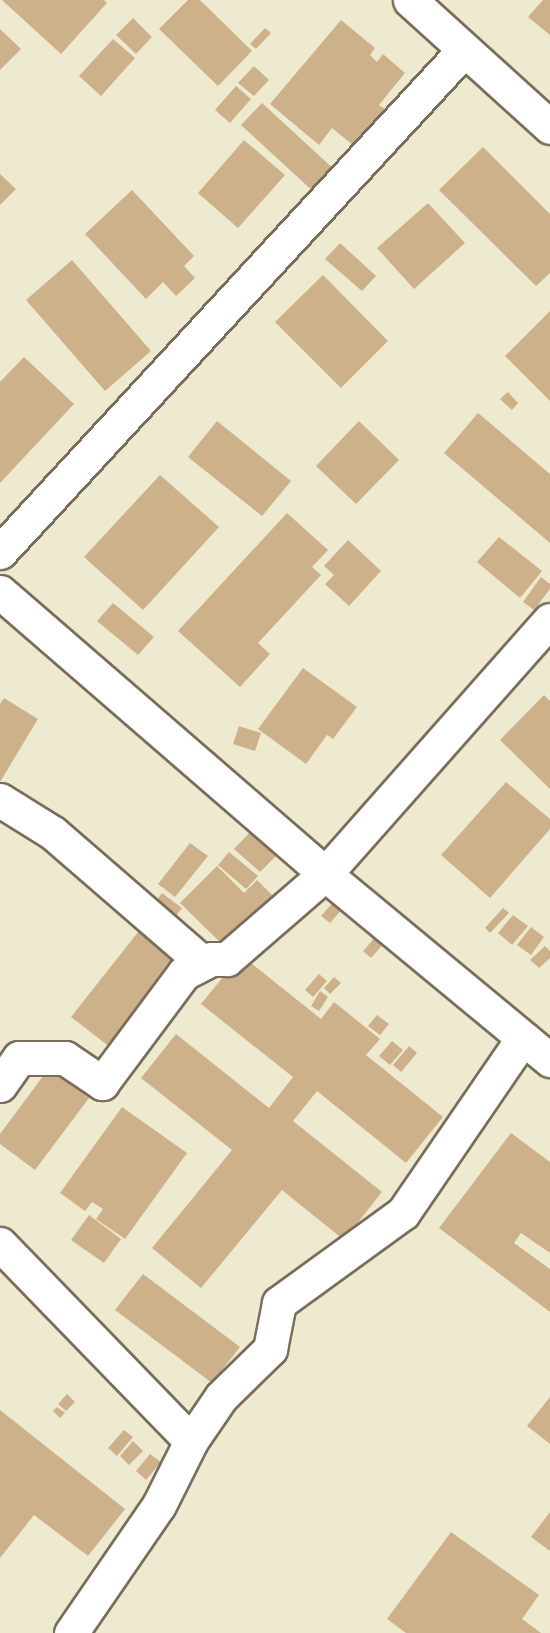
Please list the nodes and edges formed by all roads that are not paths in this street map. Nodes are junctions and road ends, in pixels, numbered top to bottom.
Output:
1 (410, 0) edge
2 (464, 50) junction
3 (550, 127) edge
4 (0, 552) edge
5 (0, 592) edge
6 (550, 620) edge
7 (0, 800) edge
8 (325, 874) junction
9 (202, 963) junction
10 (523, 1038) junction
11 (550, 1060) edge
12 (0, 1085) edge
13 (0, 1244) edge
14 (191, 1441) junction
15 (71, 1633) edge

1 - 2 street
2 - 3 street
2 - 4 street
5 - 8 street
6 - 8 street
7 - 9 street
8 - 9 street
8 - 10 street
9 - 12 street
10 - 11 street
10 - 14 street
13 - 14 street
14 - 15 street

